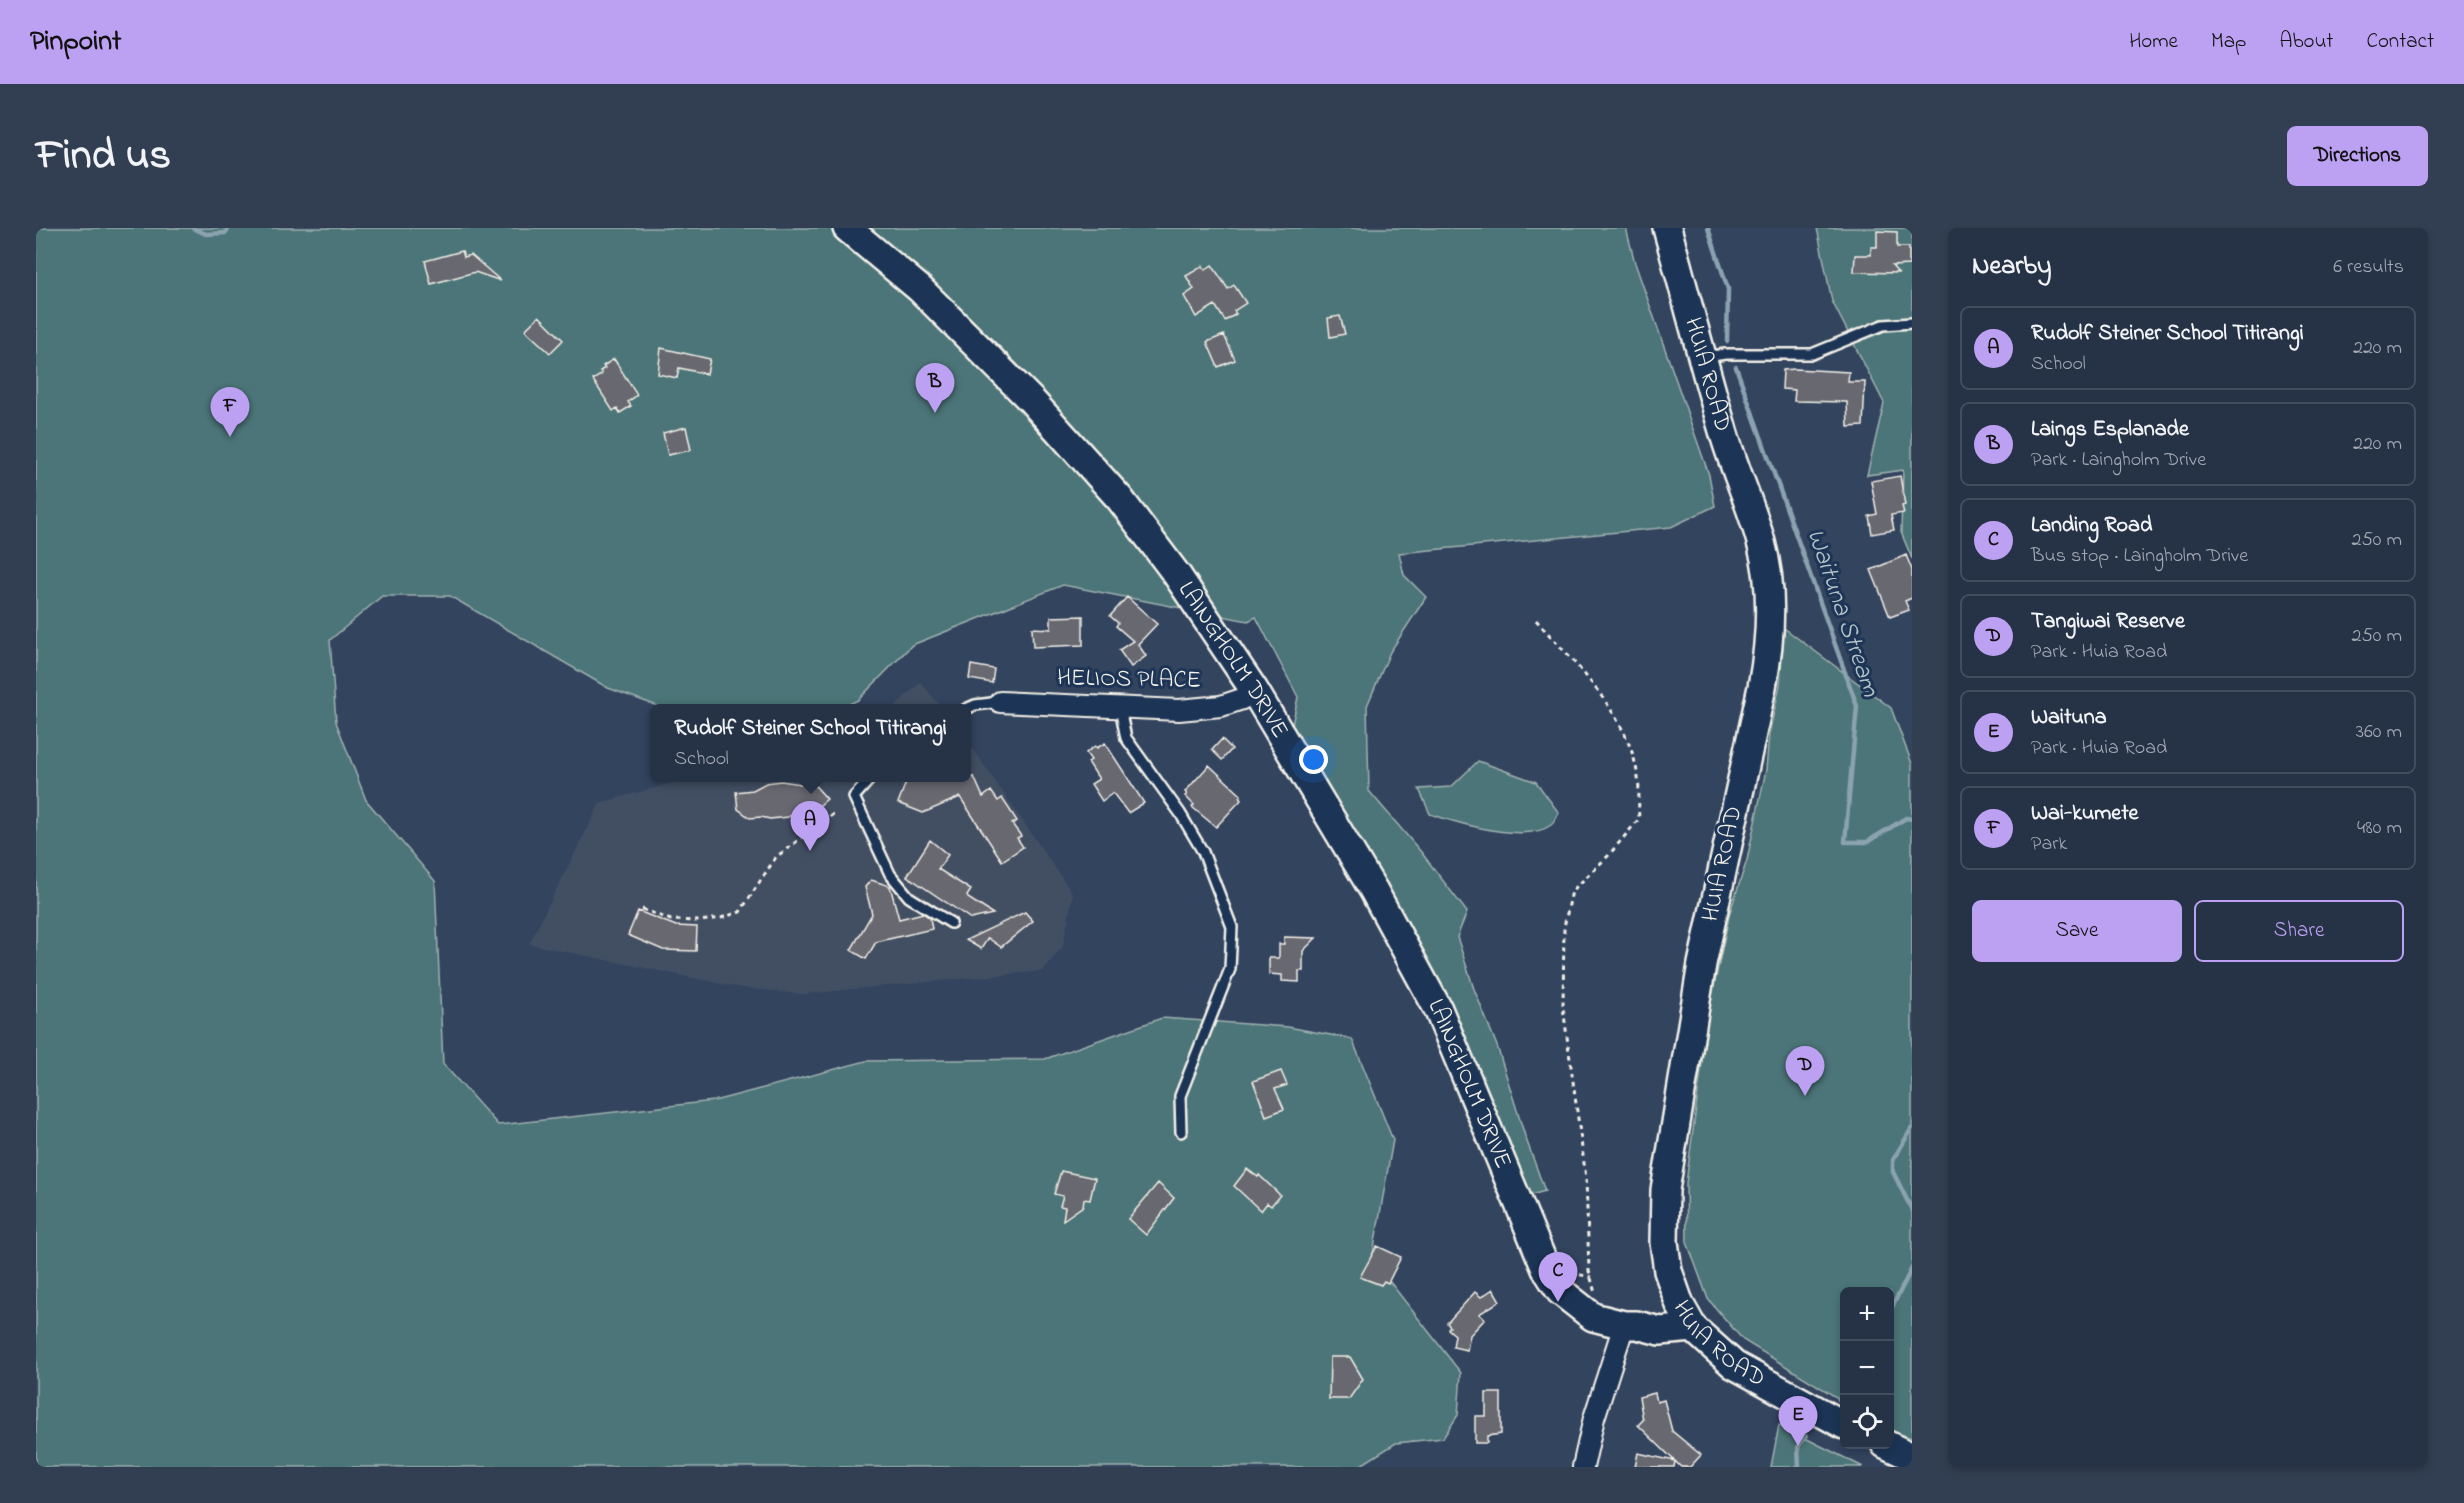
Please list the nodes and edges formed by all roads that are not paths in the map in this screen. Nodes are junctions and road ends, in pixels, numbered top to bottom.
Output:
1 (847, 228) edge
2 (1667, 228) edge
3 (1912, 323) edge
4 (1703, 357) junction
5 (1254, 690) junction
6 (1000, 702) joint
7 (971, 707) edge
8 (1120, 708) junction
9 (867, 782) edge
10 (951, 923) dead end
11 (1181, 1132) dead end
12 (1686, 1317) junction
13 (1620, 1323) junction
14 (1840, 1422) edge
15 (1894, 1448) edge
16 (1912, 1457) edge
17 (1583, 1467) edge

1 - 5 street, LAINGHOLM DRIVE
2 - 4 street, HUIA ROAD
3 - 4 lane
4 - 12 street, HUIA ROAD
5 - 8 street, HELIOS PLACE
5 - 13 street, LAINGHOLM DRIVE
6 - 7 lane
6 - 8 street, HELIOS PLACE
8 - 11 lane
9 - 10 lane
12 - 13 street, LAINGHOLM DRIVE
12 - 14 street, HUIA ROAD
13 - 17 street
15 - 16 street

